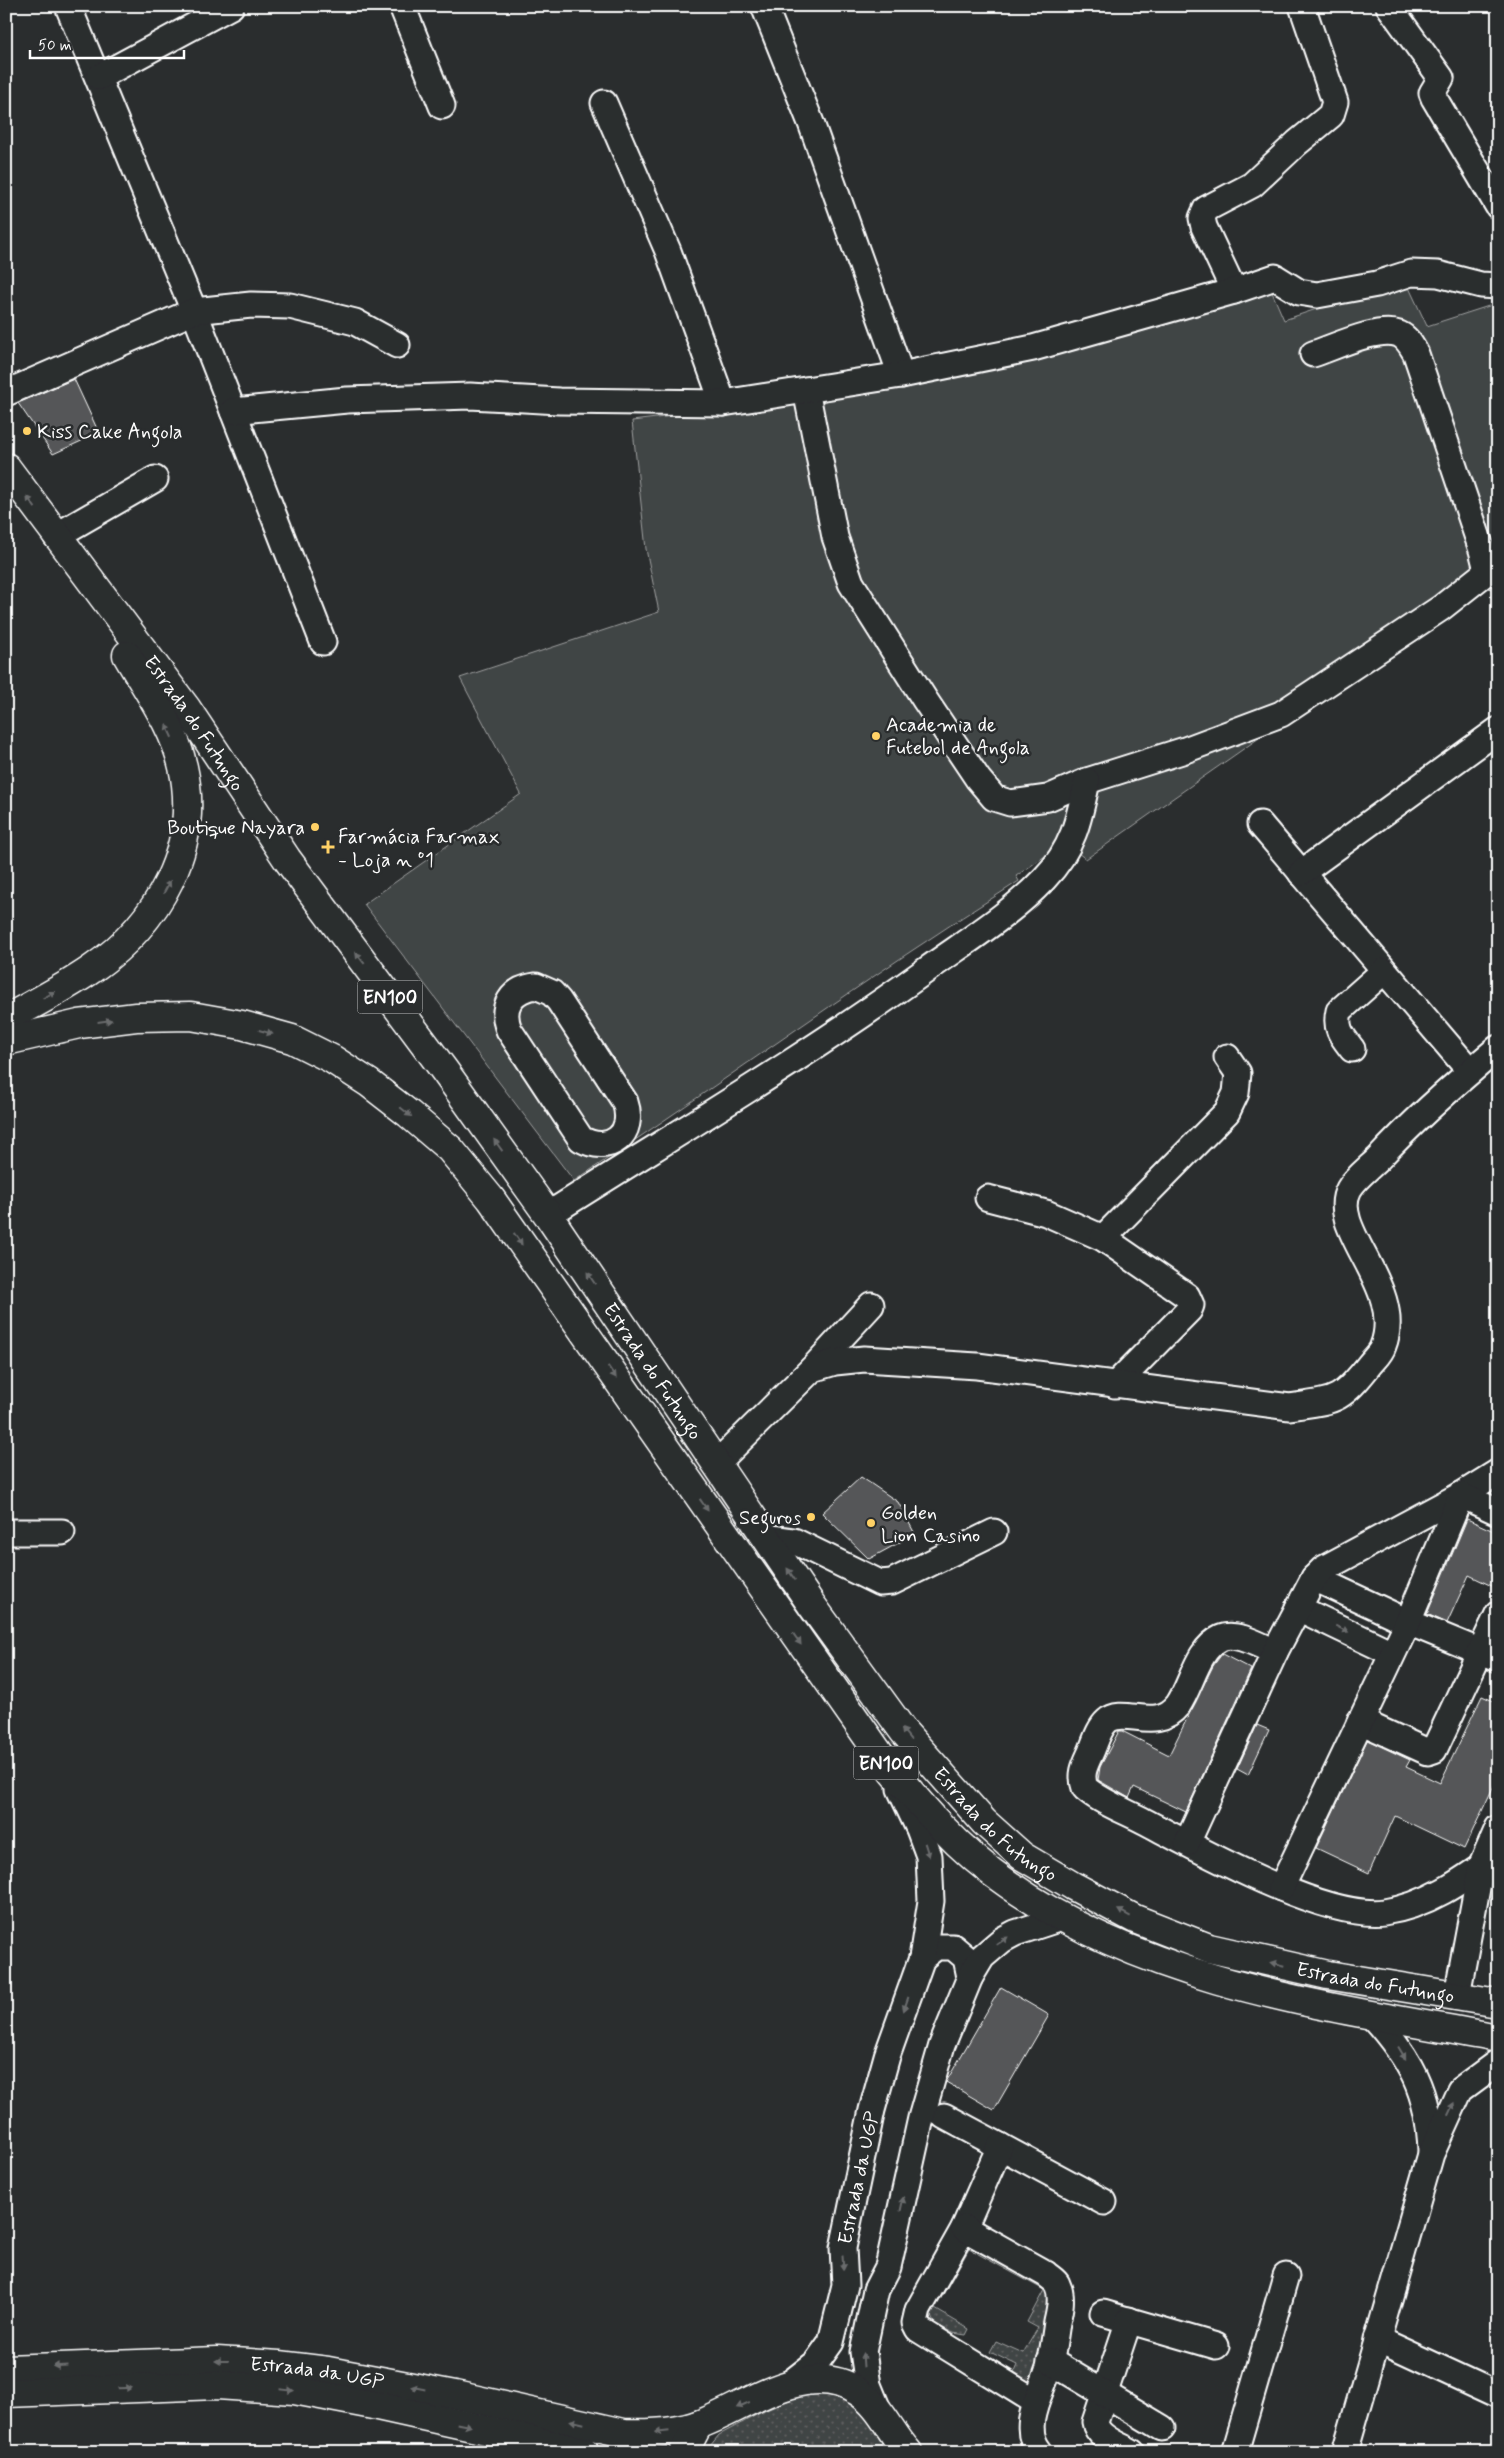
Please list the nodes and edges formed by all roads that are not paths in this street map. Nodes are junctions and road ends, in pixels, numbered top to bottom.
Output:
1 (68, 6) edge
2 (231, 6) edge
3 (402, 6) edge
4 (764, 6) edge
5 (1302, 6) edge
6 (1389, 6) edge
7 (98, 77) junction
8 (604, 103) dead end
9 (442, 106) dead end
10 (1498, 206) edge
11 (1498, 286) edge
12 (1234, 291) junction
13 (194, 311) junction
14 (397, 345) dead end
15 (1313, 354) dead end
16 (901, 374) junction
17 (806, 390) junction
18 (6, 393) edge
19 (723, 404) junction
20 (233, 411) junction
21 (6, 467) edge
22 (155, 479) dead end
23 (56, 536) junction
24 (323, 642) dead end
25 (1498, 730) edge
26 (1088, 781) junction
27 (1260, 824) dead end
28 (1301, 873) junction
29 (1384, 971) junction
30 (6, 1019) edge
31 (6, 1041) edge
32 (1352, 1048) dead end
33 (1498, 1048) edge
34 (1227, 1057) dead end
35 (1470, 1071) junction
36 (609, 1144) junction
37 (624, 1167) junction
38 (988, 1198) dead end
39 (548, 1215) junction
40 (1104, 1238) junction
41 (872, 1304) dead end
42 (812, 1369) junction
43 (1116, 1385) junction
44 (717, 1463) junction
45 (1498, 1472) edge
46 (1461, 1495) junction
47 (1498, 1512) edge
48 (6, 1532) edge
49 (62, 1532) dead end
50 (994, 1532) dead end
51 (766, 1537) junction
52 (1314, 1578) junction
53 (1298, 1608) junction
54 (1498, 1614) edge
55 (1408, 1622) junction
56 (1275, 1652) junction
57 (1392, 1653) junction
58 (1489, 1656) edge
59 (1360, 1721) junction
60 (883, 1759) junction
61 (1187, 1843) junction
62 (1494, 1849) edge
63 (1281, 1888) junction
64 (1062, 1918) junction
65 (922, 1958) junction
66 (970, 1976) junction
67 (1476, 1999) edge
68 (1372, 2015) junction
69 (1498, 2038) edge
70 (1498, 2062) edge
71 (944, 2116) dead end
72 (1000, 2146) junction
73 (1431, 2154) junction
74 (1104, 2202) dead end
75 (964, 2228) junction
76 (1286, 2276) dead end
77 (1103, 2313) dead end
78 (1129, 2320) junction
79 (1378, 2339) junction
80 (1216, 2346) dead end
81 (1050, 2361) junction
82 (6, 2369) edge
83 (788, 2385) junction
84 (6, 2393) edge
85 (1104, 2394) junction
86 (1498, 2395) edge
87 (1036, 2402) junction
88 (877, 2407) junction
89 (698, 2425) junction
90 (1162, 2428) dead end
91 (903, 2449) edge
92 (585, 2452) edge
93 (684, 2452) edge
94 (1040, 2452) edge
95 (1132, 2452) edge
96 (1235, 2452) edge
97 (1345, 2452) edge

1 - 7 street
2 - 7 street
3 - 9 street
4 - 16 street
5 - 12 street
6 - 10 street
7 - 13 street
8 - 19 street
11 - 12 street
12 - 16 street
13 - 14 street
13 - 18 street
13 - 20 street
15 - 26 street
16 - 17 street
17 - 19 street
17 - 26 street
19 - 20 street
20 - 24 street
23 -> 21 main road, Estrada do Futungo / EN100
22 - 23 street
30 -> 23 main road
39 -> 23 main road, Estrada do Futungo / EN100
25 - 28 street
26 - 37 street
27 - 28 street
28 - 29 street
29 - 32 street
29 - 35 street
31 -> 60 main road, Estrada do Futungo / EN100
33 - 35 street
34 - 40 street
35 - 43 street
36 - 36 street
36 - 37 street
37 - 39 street
38 - 40 street
44 -> 39 main road, Estrada do Futungo / EN100
40 - 43 street
41 - 42 street
42 - 43 street
42 - 44 street
44 - 51 main road, Estrada do Futungo / EN100
45 - 46 street
46 - 47 street
46 - 52 street
46 - 55 street
48 - 49 street
50 - 51 street
67 -> 51 main road, Estrada do Futungo / EN100
52 - 53 street
52 - 55 street
53 - 56 street
53 -> 57 street
54 - 58 street
55 - 57 street
55 - 58 street
56 - 61 street
56 - 61 street
57 - 59 street
58 - 59 street
59 - 63 street
60 - 64 main road, Estrada do Futungo / EN100
60 -> 65 street, Estrada da UGP
61 - 63 street
62 - 63 street
62 - 67 street
66 -> 64 street
64 - 68 main road, Estrada do Futungo / EN100
65 - 66 street
65 -> 83 street, Estrada da UGP
88 -> 66 street
68 - 69 main road, Estrada do Futungo / EN100
68 -> 73 street
73 -> 70 street
71 - 72 street
72 - 74 street
72 - 75 street
73 - 79 street
75 - 81 street
75 - 87 street
76 - 96 street
77 - 78 street
78 - 80 street
78 - 85 street
79 - 86 street
79 - 97 street
81 - 85 street
81 - 87 street
89 -> 82 main road, Estrada da UGP
83 - 88 main road, Estrada da UGP
83 -> 89 main road, Estrada da UGP
84 -> 92 main road, Estrada da UGP
85 - 90 street
85 - 95 street
87 - 94 street
88 - 91 main road, Estrada da UGP
89 - 93 main road

